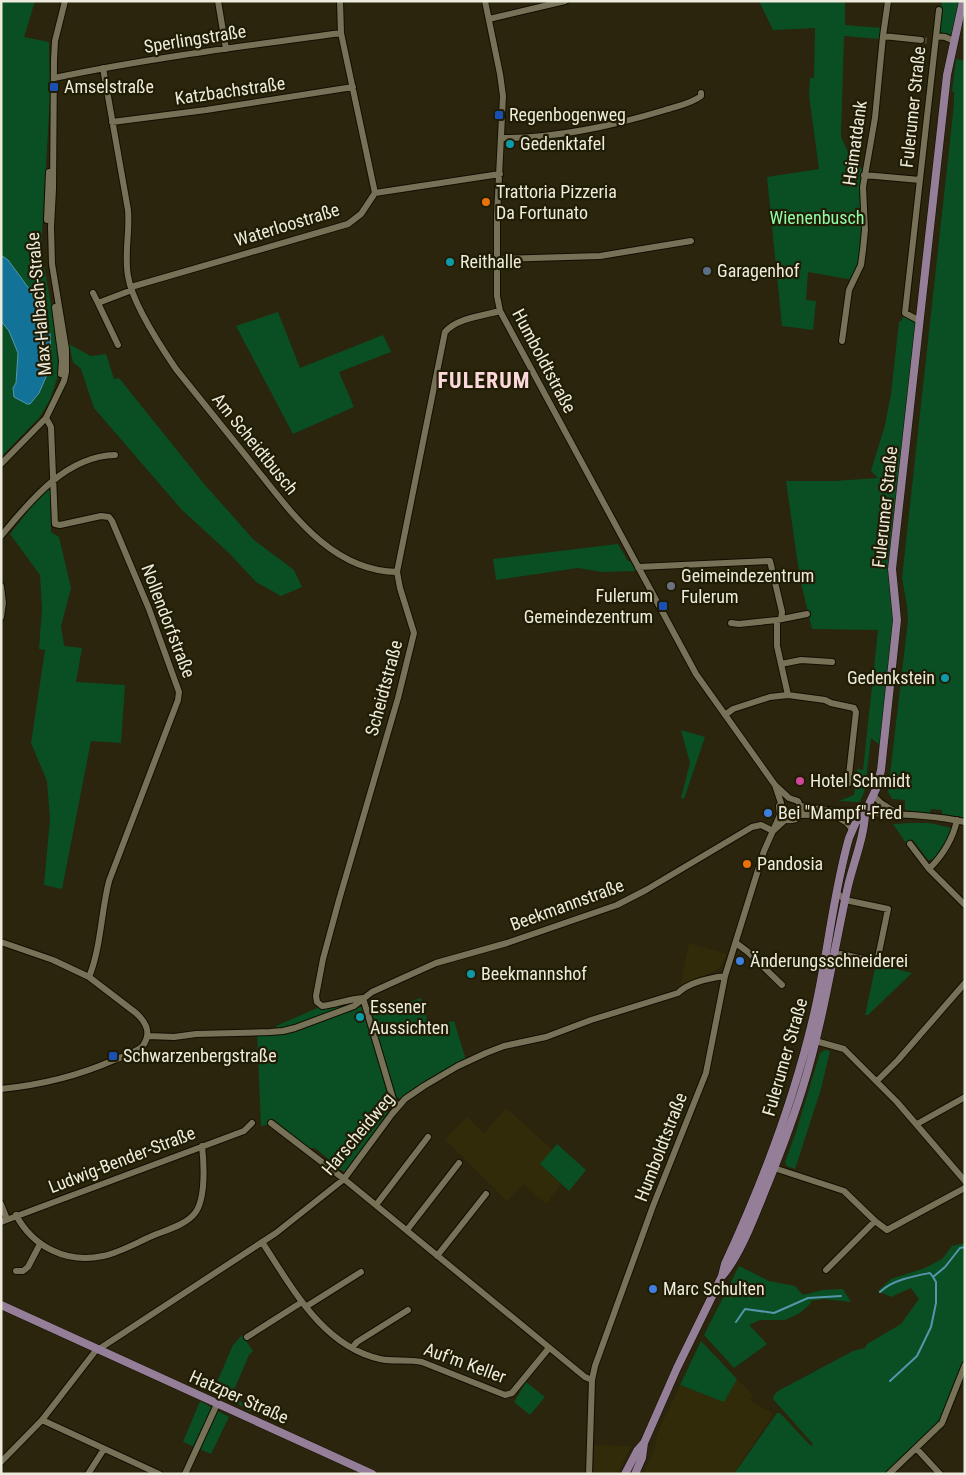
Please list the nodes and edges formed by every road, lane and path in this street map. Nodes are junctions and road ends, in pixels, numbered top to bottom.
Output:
1 (65, 1) edge
2 (218, 1) edge
3 (340, 1) edge
4 (485, 1) edge
5 (565, 1) edge
6 (888, 1) edge
7 (963, 1) edge
8 (939, 10) dead end
9 (489, 19) junction
10 (341, 33) junction
11 (883, 36) junction
12 (934, 39) junction
13 (921, 40) tunnel mouth
14 (954, 41) junction
15 (226, 48) junction
16 (103, 68) junction
17 (54, 78) junction
18 (353, 87) junction
19 (701, 93) dead end
20 (112, 122) junction
21 (501, 138) junction
22 (500, 174) junction
23 (864, 175) junction
24 (920, 180) junction
25 (375, 193) junction
26 (690, 241) dead end
27 (497, 259) junction
28 (131, 289) junction
29 (93, 293) dead end
30 (98, 303) junction
31 (500, 311) junction
32 (920, 321) junction
33 (842, 341) dead end
34 (118, 345) dead end
35 (46, 418) junction
36 (115, 455) dead end
37 (1, 464) edge
38 (54, 480) junction
39 (1, 536) edge
40 (638, 567) junction
41 (397, 572) junction
42 (1, 586) edge
43 (807, 614) dead end
44 (1, 617) edge
45 (779, 619) junction
46 (731, 623) dead end
47 (832, 662) dead end
48 (780, 664) junction
49 (788, 695) junction
50 (724, 715) junction
51 (848, 784) dead end
52 (775, 785) junction
53 (873, 796) junction
54 (789, 798) junction
55 (781, 802) junction
56 (801, 806) junction
57 (865, 812) junction
58 (900, 814) junction
59 (780, 815) junction
60 (800, 815) junction
61 (834, 815) junction
62 (785, 820) junction
63 (957, 820) junction
64 (965, 822) edge
65 (852, 829) junction
66 (773, 831) junction
67 (910, 844) dead end
68 (929, 869) junction
69 (837, 893) junction
70 (845, 900) junction
71 (965, 905) edge
72 (1, 942) edge
73 (736, 943) junction
74 (834, 954) junction
75 (825, 958) junction
76 (725, 976) junction
77 (89, 977) junction
78 (965, 983) edge
79 (782, 985) dead end
80 (363, 998) junction
81 (148, 1036) junction
82 (812, 1040) junction
83 (877, 1082) junction
84 (1, 1089) edge
85 (965, 1097) edge
86 (398, 1107) junction
87 (252, 1123) dead end
88 (271, 1123) dead end
89 (917, 1124) junction
90 (428, 1138) dead end
91 (202, 1146) junction
92 (459, 1163) dead end
93 (771, 1167) junction
94 (344, 1179) junction
95 (965, 1181) edge
96 (965, 1188) edge
97 (486, 1194) dead end
98 (1, 1204) edge
99 (376, 1205) junction
100 (16, 1216) junction
101 (4, 1220) edge
102 (875, 1221) junction
103 (407, 1230) junction
104 (262, 1242) junction
105 (40, 1244) junction
106 (437, 1256) junction
107 (826, 1270) dead end
108 (16, 1271) dead end
109 (362, 1272) dead end
110 (305, 1304) junction
111 (1, 1305) edge
112 (408, 1310) dead end
113 (247, 1337) dead end
114 (352, 1348) junction
115 (549, 1348) junction
116 (96, 1349) junction
117 (965, 1365) edge
118 (592, 1380) junction
119 (218, 1402) junction
120 (42, 1420) junction
121 (644, 1443) junction
122 (916, 1448) junction
123 (104, 1449) junction
124 (1, 1462) edge
125 (88, 1474) edge
126 (160, 1474) edge
127 (185, 1474) edge
128 (372, 1474) edge
129 (588, 1474) edge
130 (625, 1474) edge
131 (635, 1474) edge
132 (889, 1474) edge
133 (940, 1474) edge

1 - 17 street, Max-Halbach-Straße
2 - 15 street
3 - 10 street
4 - 9 street, Humboldtstraße
5 - 9 street
6 - 11 street, Heimatdank
7 - 14 main road, Fulerumer Straße
8 - 12 street, Fulerumer Straße
9 - 21 street, Humboldtstraße
10 - 15 street, Sperlingstraße
10 - 18 street
11 - 13 street
11 - 23 street, Heimatdank
12 - 14 street, Fulerumer Straße
12 - 24 street, Fulerumer Straße
14 - 32 main road, Fulerumer Straße
15 - 16 street, Sperlingstraße
16 - 17 street, Sperlingstraße
16 - 20 street, Am Scheidtbusch
17 - 35 street, Max-Halbach-Straße
18 - 20 street, Katzbachstraße
18 - 25 street
19 - 21 street
20 - 28 street, Am Scheidtbusch
21 - 22 street, Humboldtstraße
22 - 25 street
22 - 27 street, Humboldtstraße
23 - 24 street, Fulerumer Straße
23 - 33 street, Heimatdank
24 - 32 street, Fulerumer Straße
25 - 28 street, Waterloostraße
26 - 27 street
27 - 31 street, Humboldtstraße
28 - 30 street, Waterloostraße
28 - 41 street, Am Scheidtbusch
29 - 30 street
30 - 34 street
31 - 40 street, Humboldtstraße
31 - 41 street, Scheidtstraße
32 - 53 main road, Fulerumer Straße
35 - 37 street, Max-Halbach-Straße
35 - 38 street, Nollendorfstraße
36 - 38 street
38 - 39 street
38 - 77 street, Nollendorfstraße
40 - 45 street
40 - 50 street, Humboldtstraße
41 - 80 street, Scheidtstraße
42 - 44 street
43 - 45 street
45 - 46 street
45 - 48 street
47 - 48 street
48 - 49 street
49 - 50 street
49 - 51 street
50 - 52 street, Humboldtstraße
52 - 54 street, Humboldtstraße
52 - 55 street, Humboldtstraße
53 - 57 main road, Fulerumer Straße
53 - 58 street
54 - 55 street
54 - 56 street, Humboldtstraße
55 - 59 street, Humboldtstraße
56 - 57 street
56 - 60 street
57 - 58 street
57 - 61 street
57 - 65 main road, Fulerumer Straße
57 - 70 main road, Fulerumer Straße
58 - 63 street
59 - 62 street
59 - 66 street, Humboldtstraße
60 - 61 street
60 - 62 street, Humboldtstraße
61 - 65 street
62 - 66 street, Humboldtstraße
63 - 64 street
63 - 68 street
65 - 69 main road, Fulerumer Straße
66 - 73 street, Humboldtstraße
66 - 80 street, Beekmannstraße
67 - 68 street
68 - 71 street
69 - 70 street
69 - 75 main road, Fulerumer Straße
70 - 74 main road, Fulerumer Straße
70 - 74 street
72 - 77 street
73 - 76 street, Humboldtstraße
73 - 79 street
74 - 75 street
74 - 82 main road, Fulerumer Straße
75 - 82 main road, Fulerumer Straße
76 - 86 street, Harscheidweg
76 - 118 street, Humboldtstraße
77 - 81 street
78 - 83 street
80 - 81 street, Beekmannstraße
80 - 86 street
81 - 84 street
82 - 83 street
82 - 93 main road, Fulerumer Straße
83 - 89 street
85 - 89 street
86 - 94 street, Harscheidweg
87 - 91 street, Ludwig-Bender-Straße
88 - 94 street
89 - 95 street
90 - 99 street
91 - 100 street, Ludwig-Bender-Straße
91 - 105 street
92 - 103 street
93 - 102 street
93 - 121 main road, Fulerumer Straße
94 - 99 street
94 - 104 street, Harscheidweg
96 - 102 street
97 - 106 street
98 - 101 street
99 - 103 street
100 - 101 street, Ludwig-Bender-Straße
100 - 105 street
102 - 107 street
103 - 106 street
104 - 110 street, Auf'm Keller
104 - 116 street, Harscheidweg
105 - 108 street
106 - 115 street
109 - 110 street
110 - 113 street
110 - 114 street, Auf'm Keller
111 - 116 main road, Hatzper Straße
112 - 114 street
114 - 115 street, Auf'm Keller
115 - 118 street
116 - 119 main road, Hatzper Straße
116 - 120 street, Harscheidweg
117 - 122 street
118 - 129 street, Humboldtstraße
119 - 127 street
119 - 128 main road, Hatzper Straße
120 - 123 street
120 - 124 street, Harscheidweg
121 - 130 main road, Fulerumer Straße
121 - 131 main road, Fulerumer Straße
122 - 132 street
122 - 133 street
123 - 125 street
123 - 126 street

